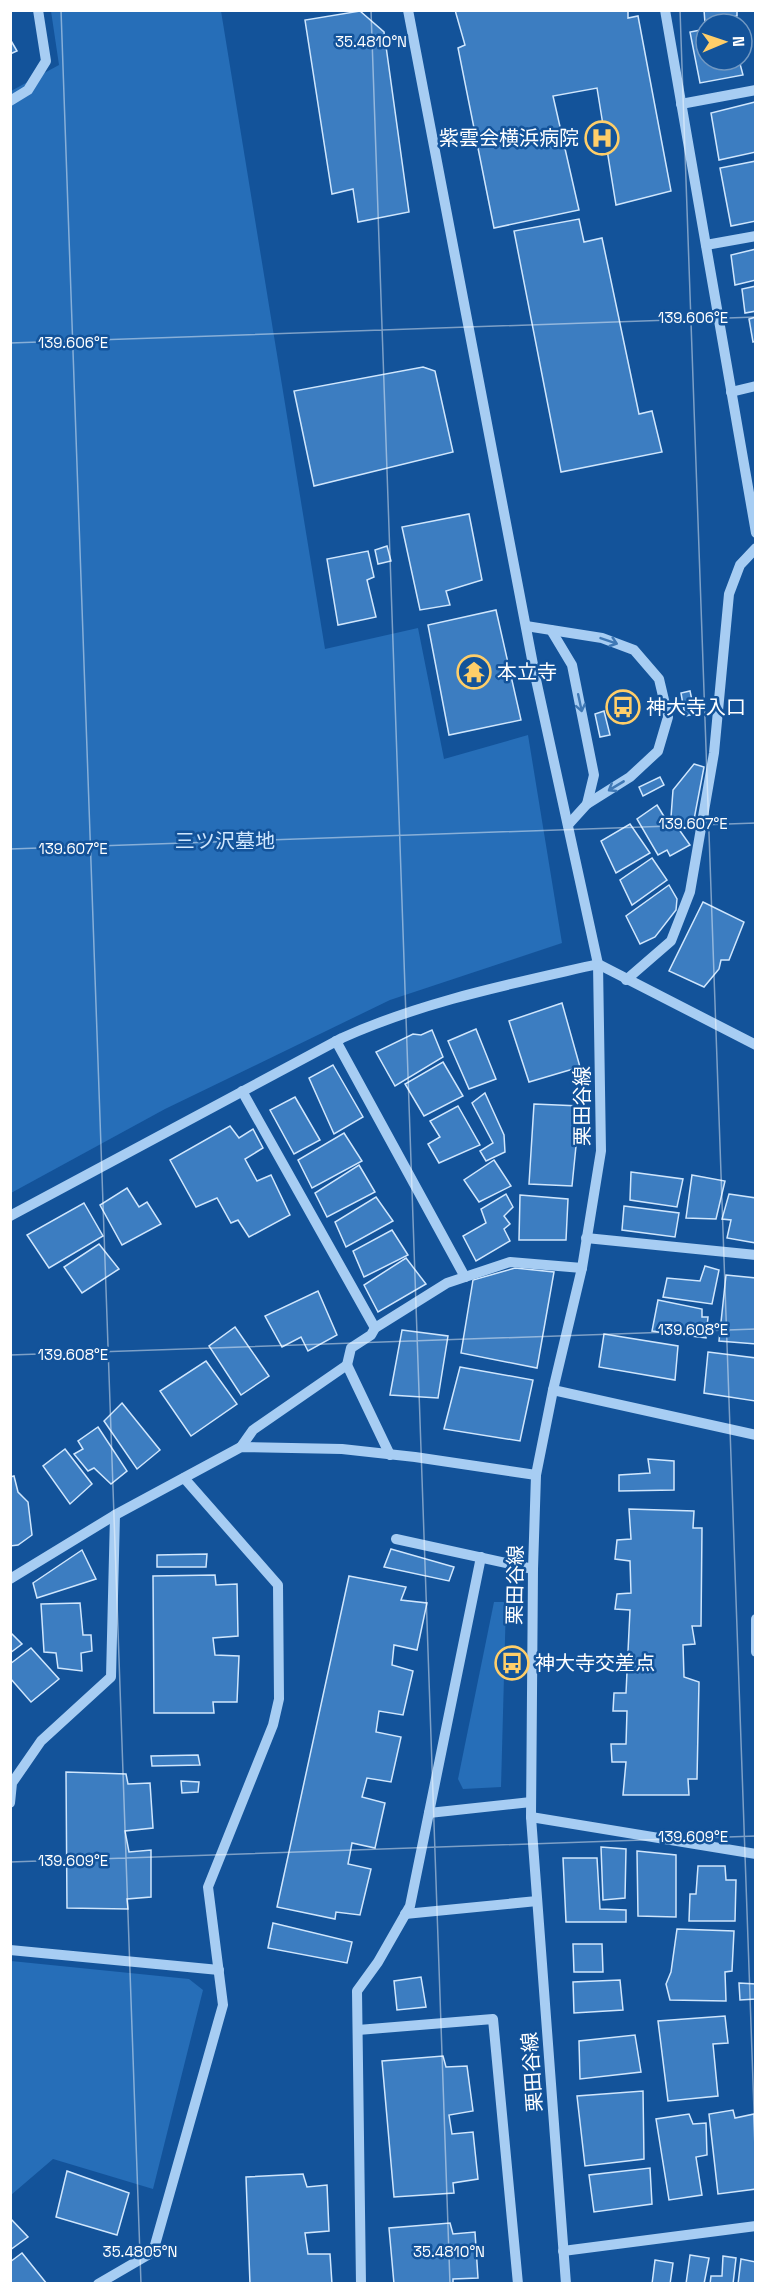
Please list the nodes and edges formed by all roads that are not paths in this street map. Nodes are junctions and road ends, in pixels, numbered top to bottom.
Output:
1 (38, 10) edge
2 (408, 10) edge
3 (665, 10) edge
4 (756, 90) edge
5 (10, 101) edge
6 (681, 104) junction
7 (756, 236) edge
8 (706, 245) junction
9 (756, 386) edge
10 (731, 392) junction
11 (756, 533) edge
12 (756, 548) edge
13 (526, 626) junction
14 (551, 630) junction
15 (586, 804) junction
16 (567, 825) junction
17 (598, 964) junction
18 (626, 980) junction
19 (336, 1041) junction
20 (756, 1045) edge
21 (242, 1091) junction
22 (10, 1216) edge
23 (586, 1238) junction
24 (756, 1255) edge
25 (582, 1268) junction
26 (465, 1277) junction
27 (375, 1328) junction
28 (347, 1365) junction
29 (553, 1390) junction
30 (756, 1435) edge
31 (241, 1447) junction
32 (390, 1455) junction
33 (536, 1475) junction
34 (184, 1478) junction
35 (115, 1515) junction
36 (396, 1539) dead end
37 (481, 1557) junction
38 (533, 1569) junction
39 (10, 1579) edge
40 (756, 1619) edge
41 (756, 1652) edge
42 (531, 1802) junction
43 (10, 1803) edge
44 (429, 1813) junction
45 (531, 1817) junction
46 (756, 1854) edge
47 (537, 1901) junction
48 (405, 1914) junction
49 (10, 1950) edge
50 (219, 1970) junction
51 (358, 2030) junction
52 (756, 2226) edge
53 (563, 2251) junction
54 (98, 2283) edge
55 (361, 2283) edge
56 (518, 2283) edge
57 (566, 2283) edge

1 - 5 street
2 - 13 street, 栗田谷線
3 - 6 street
4 - 6 street
6 - 8 street
7 - 8 street
8 - 10 street
9 - 10 street
10 - 11 street
12 - 18 street
13 - 14 street
13 - 16 street, 栗田谷線
14 -> 15 street
14 -> 15 street
15 - 16 street
16 - 17 street, 栗田谷線
17 - 18 street
17 - 19 street
17 - 23 street, 栗田谷線
18 - 20 street
19 - 21 street
19 - 26 street
21 - 22 street
21 - 27 street
23 - 24 street
23 - 25 street, 栗田谷線
25 - 26 street
25 - 29 street, 栗田谷線
26 - 27 street
27 - 28 street
28 - 31 street
28 - 32 street
29 - 30 street
29 - 33 street, 栗田谷線
31 - 32 street
31 - 34 street
32 - 33 street
33 - 38 street, 栗田谷線
34 - 35 street
34 - 50 street
35 - 39 street
35 - 43 street
36 - 37 street
37 - 38 street
37 - 44 street
38 - 42 street, 栗田谷線
40 - 41 street
42 - 44 street
42 - 45 street, 栗田谷線
44 - 48 street
45 - 46 street
45 - 47 street, 栗田谷線
47 - 48 street
47 - 53 street, 栗田谷線
48 - 51 street
49 - 50 street
50 - 54 street
51 - 55 street
51 - 56 street
52 - 53 street
53 - 57 street, 栗田谷線

